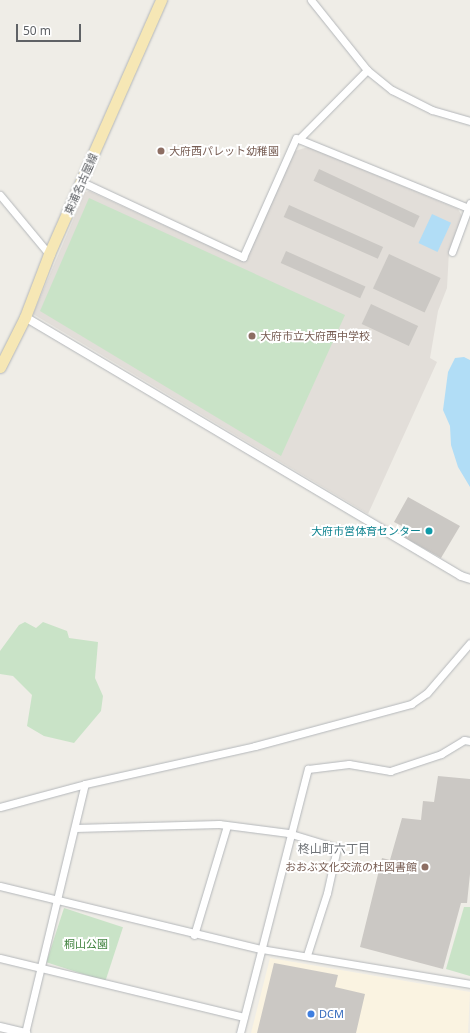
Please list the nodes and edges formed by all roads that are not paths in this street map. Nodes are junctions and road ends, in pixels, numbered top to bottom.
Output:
1 (162, 0) edge
2 (311, 0) edge
3 (367, 70) junction
4 (470, 121) edge
5 (299, 140) junction
6 (82, 182) junction
7 (0, 195) edge
8 (469, 206) edge
9 (452, 252) dead end
10 (49, 254) junction
11 (25, 317) junction
12 (0, 367) edge
13 (470, 579) edge
14 (470, 642) edge
15 (470, 742) edge
16 (85, 784) junction
17 (0, 807) edge
18 (227, 826) junction
19 (74, 828) junction
20 (290, 834) junction
21 (0, 886) edge
22 (57, 899) junction
23 (194, 935) junction
24 (261, 949) junction
25 (307, 955) junction
26 (0, 958) edge
27 (42, 969) junction
28 (470, 984) edge
29 (244, 1017) junction
30 (0, 1027) edge
31 (26, 1033) edge
32 (240, 1033) edge

1 - 6 main road, 東浦名古屋線
2 - 3 street
3 - 4 street
3 - 5 street
5 - 6 street
5 - 8 street
6 - 10 main road, 東浦名古屋線
7 - 10 street
8 - 9 street
10 - 11 main road, 東浦名古屋線
11 - 12 main road, 東浦名古屋線
11 - 13 street
14 - 16 street
15 - 20 street
16 - 17 street
16 - 19 street
18 - 19 street
18 - 20 street
18 - 23 street
19 - 22 street
20 - 24 street
20 - 25 street
21 - 22 street
22 - 23 street
22 - 27 street
23 - 24 street
24 - 25 street
24 - 29 street
25 - 28 street
26 - 27 street
27 - 29 street
27 - 31 street
29 - 32 street
30 - 31 street

